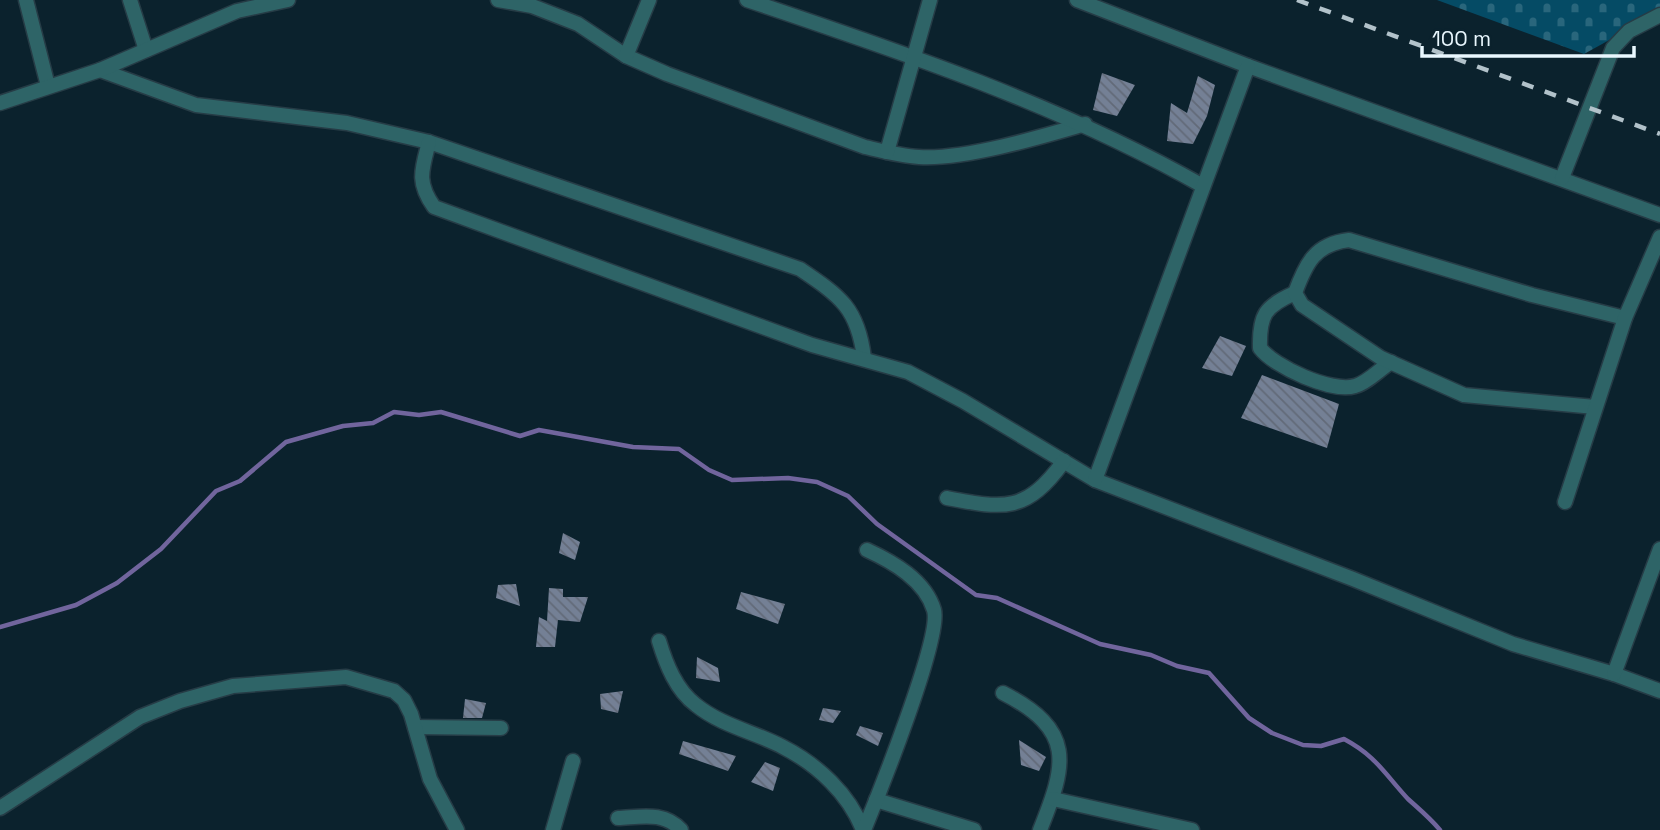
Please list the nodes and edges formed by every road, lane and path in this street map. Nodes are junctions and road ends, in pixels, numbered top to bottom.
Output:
1 (26, 0) edge
2 (130, 0) edge
3 (288, 0) edge
4 (498, 0) edge
5 (649, 0) edge
6 (747, 0) edge
7 (930, 0) edge
8 (1077, 0) edge
9 (236, 6) edge
10 (1660, 15) edge
11 (146, 50) junction
12 (626, 56) junction
13 (913, 59) junction
14 (1248, 66) junction
15 (100, 70) junction
16 (48, 86) junction
17 (0, 103) edge
18 (1085, 124) junction
19 (429, 142) junction
20 (887, 152) junction
21 (1562, 178) junction
22 (1203, 186) junction
23 (1660, 215) edge
24 (1660, 237) edge
25 (1295, 293) junction
26 (1625, 318) junction
27 (864, 358) junction
28 (1391, 362) junction
29 (1595, 407) junction
30 (1064, 461) junction
31 (1095, 480) junction
32 (947, 498) dead end
33 (1565, 502) dead end
34 (1660, 549) edge
35 (867, 550) dead end
36 (659, 641) dead end
37 (1614, 674) junction
38 (1660, 691) edge
39 (1003, 693) dead end
40 (415, 727) junction
41 (501, 728) dead end
42 (573, 761) dead end
43 (1053, 799) junction
44 (876, 800) junction
45 (0, 808) edge
46 (618, 818) dead end
47 (457, 830) edge
48 (552, 830) edge
49 (681, 830) edge
50 (863, 830) edge
51 (974, 830) edge
52 (1040, 830) edge
53 (1192, 830) edge

1 - 16 street
2 - 11 street
3 - 9 street
4 - 12 street
5 - 12 street
6 - 13 street
7 - 13 street
8 - 14 street
9 - 11 street
10 - 21 street
11 - 15 street
12 - 20 street
13 - 18 street
13 - 20 street
14 - 21 street
14 - 22 street
15 - 16 street
15 - 19 street
16 - 17 street
18 - 20 street
18 - 22 street
19 - 27 street
19 - 27 street
21 - 23 street
22 - 31 street
24 - 26 street
25 - 26 street
25 - 28 street
25 - 28 street
26 - 29 street
27 - 30 street
28 - 29 street
29 - 33 street
30 - 31 street
30 - 32 street
31 - 37 street
34 - 37 street
35 - 44 street
36 - 50 street
37 - 38 street
39 - 43 street
40 - 41 street
40 - 45 street
40 - 47 street
42 - 48 street
43 - 52 street
43 - 53 street
44 - 50 street
44 - 51 street
46 - 49 street

